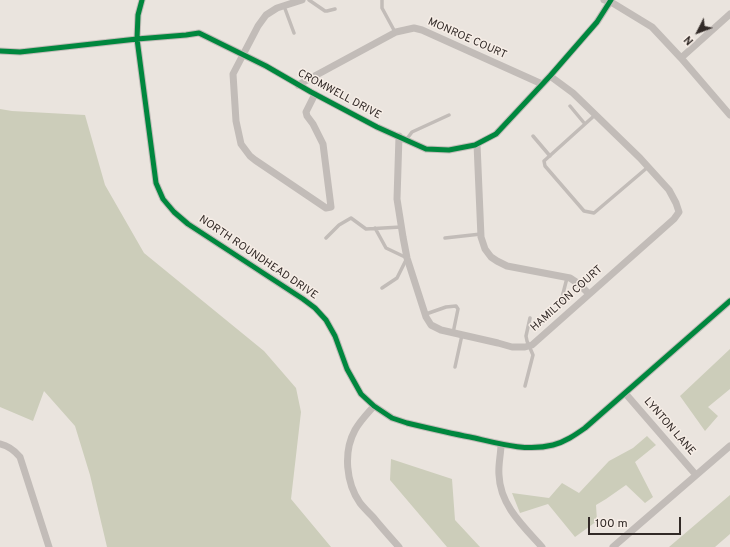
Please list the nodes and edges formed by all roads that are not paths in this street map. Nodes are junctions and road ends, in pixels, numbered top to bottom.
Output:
1 (142, 0) edge
2 (302, 0) edge
3 (308, 0) edge
4 (382, 0) edge
5 (608, 1) edge
6 (284, 6) junction
7 (335, 9) dead end
8 (730, 14) edge
9 (396, 32) junction
10 (294, 33) dead end
11 (137, 39) junction
12 (0, 51) edge
13 (242, 54) junction
14 (681, 58) junction
15 (550, 76) junction
16 (542, 84) junction
17 (298, 85) junction
18 (315, 94) junction
19 (570, 106) dead end
20 (595, 114) junction
21 (449, 115) dead end
22 (730, 115) edge
23 (585, 124) junction
24 (398, 136) junction
25 (533, 136) dead end
26 (406, 140) junction
27 (477, 144) junction
28 (550, 156) junction
29 (648, 167) junction
30 (401, 227) junction
31 (375, 228) junction
32 (481, 234) junction
33 (326, 238) dead end
34 (445, 238) dead end
35 (407, 258) junction
36 (567, 278) junction
37 (382, 288) dead end
38 (588, 294) junction
39 (730, 301) edge
40 (560, 305) dead end
41 (426, 314) junction
42 (530, 318) dead end
43 (453, 332) junction
44 (462, 335) junction
45 (529, 346) junction
46 (455, 367) dead end
47 (526, 386) dead end
48 (625, 393) junction
49 (374, 406) junction
50 (0, 444) edge
51 (502, 444) junction
52 (730, 446) edge
53 (696, 475) junction
54 (49, 547) edge
55 (399, 547) edge
56 (542, 547) edge
57 (613, 547) edge

1 - 11 street, NORTH ROUNDHEAD DRIVE
2 - 6 street
3 - 7 lane
4 - 9 lane
5 - 14 street
5 - 15 street, CROMWELL DRIVE
6 - 10 lane
6 - 13 street
8 - 14 street
9 - 16 street, MONROE COURT
9 - 17 street, MONROE COURT
11 - 12 street, CROMWELL DRIVE
11 - 13 street, CROMWELL DRIVE
11 - 49 street, NORTH ROUNDHEAD DRIVE
13 - 17 street, CROMWELL DRIVE
13 - 18 street
14 - 22 street
15 - 16 street, CROMWELL DRIVE
15 - 20 street, HAMILTON COURT
16 - 27 street, CROMWELL DRIVE
17 - 18 street, CROMWELL DRIVE
18 - 24 street, CROMWELL DRIVE
19 - 23 lane
20 - 23 lane
20 - 29 street, HAMILTON COURT
21 - 26 lane
23 - 28 lane
24 - 26 street, CROMWELL DRIVE
24 - 30 street, HAMILTON COURT
25 - 28 lane
26 - 27 street, CROMWELL DRIVE
27 - 32 street
28 - 29 lane
29 - 38 street, HAMILTON COURT
30 - 31 lane
30 - 35 street, HAMILTON COURT
31 - 33 lane
31 - 35 lane
32 - 34 lane
32 - 36 street
35 - 37 lane
35 - 41 street, HAMILTON COURT
36 - 38 street
36 - 40 lane
38 - 45 street, HAMILTON COURT
39 - 48 street, NORTH ROUNDHEAD DRIVE
41 - 43 street, HAMILTON COURT
41 - 43 lane
42 - 45 lane
43 - 44 street, HAMILTON COURT
44 - 45 street, HAMILTON COURT
44 - 46 lane
45 - 47 lane
48 - 51 street, NORTH ROUNDHEAD DRIVE
48 - 53 street, LYNTON LANE
49 - 51 street, NORTH ROUNDHEAD DRIVE
49 - 55 street
50 - 54 street
51 - 56 street
52 - 53 street
53 - 57 street

